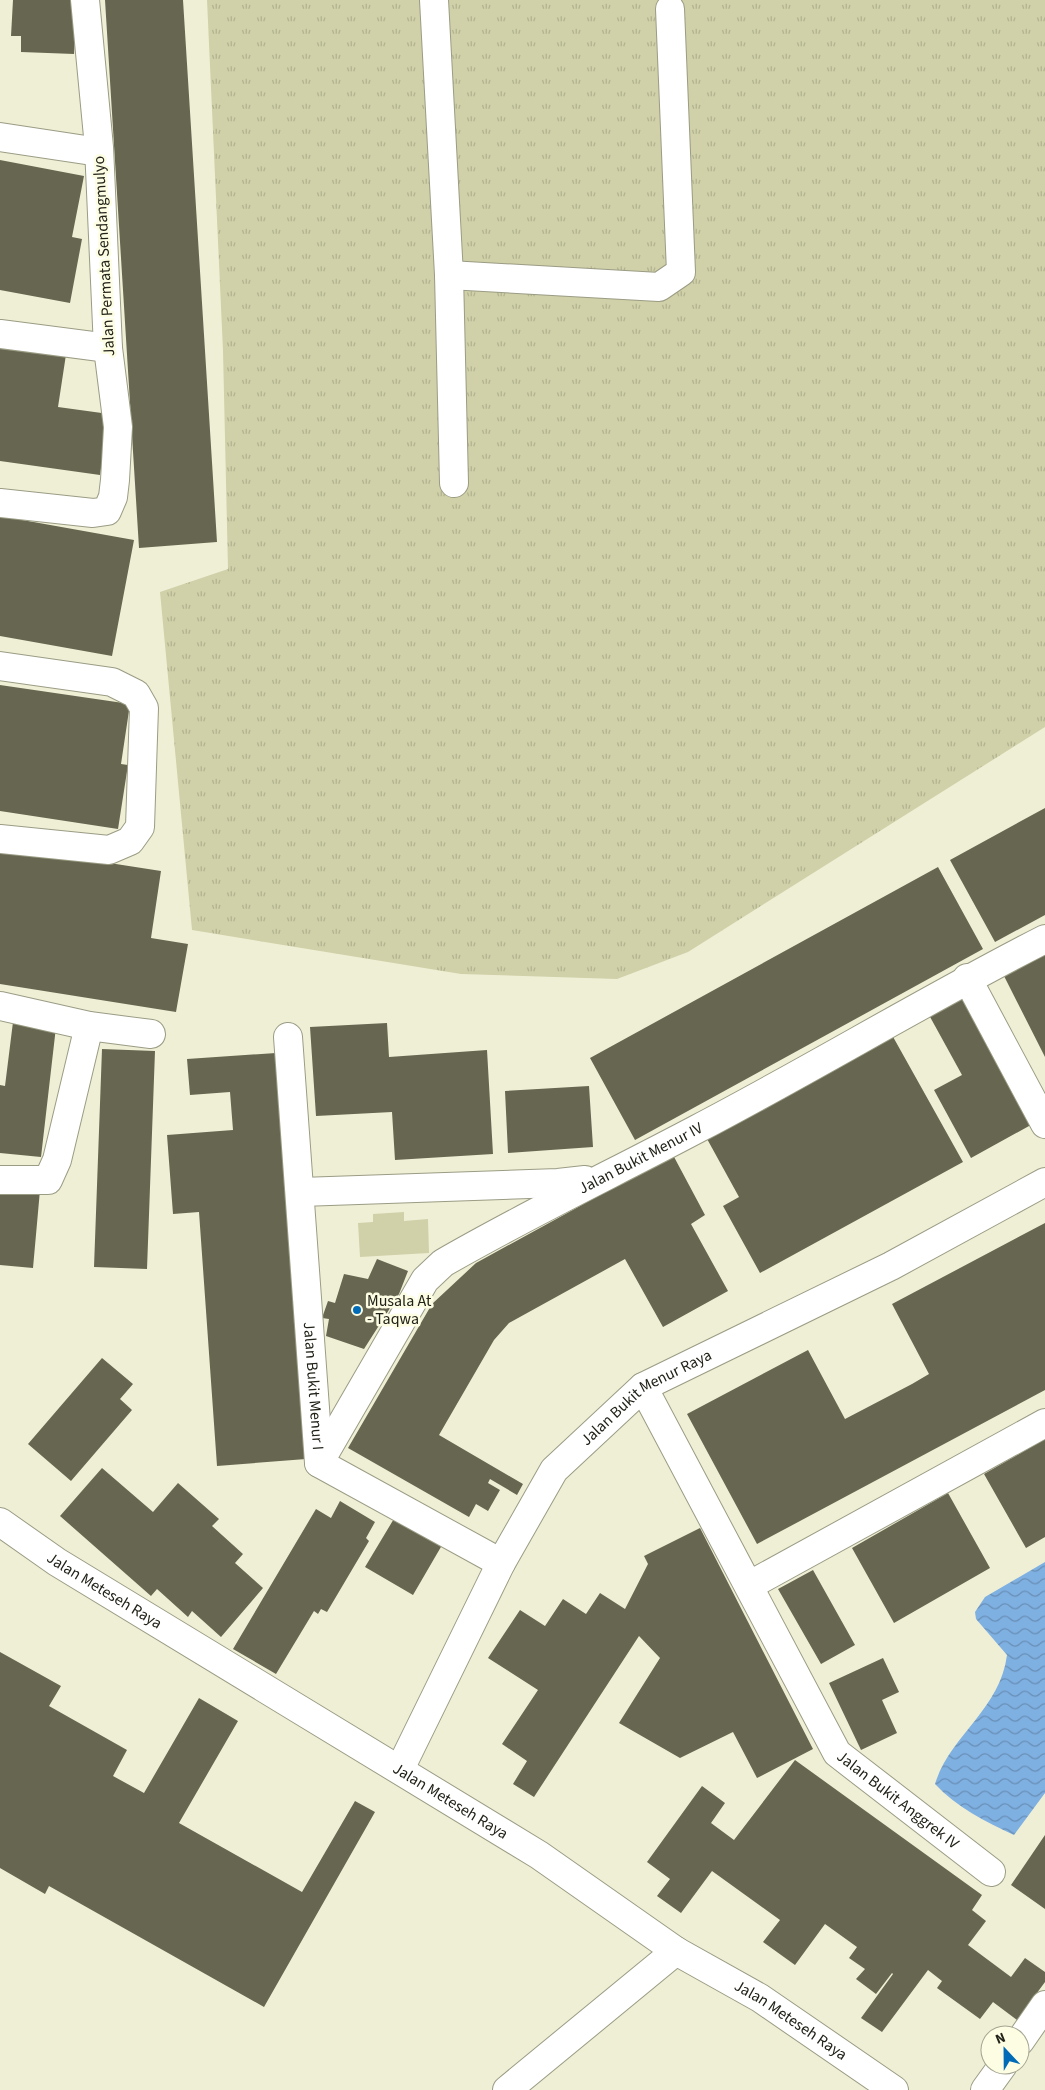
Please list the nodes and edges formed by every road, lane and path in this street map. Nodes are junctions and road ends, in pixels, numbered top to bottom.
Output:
1 (85, 0) edge
2 (434, 0) edge
3 (670, 9) dead end
4 (0, 137) edge
5 (99, 152) junction
6 (449, 275) junction
7 (0, 334) edge
8 (108, 348) junction
9 (454, 483) dead end
10 (0, 503) edge
11 (0, 666) edge
12 (0, 839) edge
13 (1045, 939) edge
14 (967, 978) junction
15 (0, 1006) edge
16 (89, 1026) junction
17 (151, 1034) dead end
18 (288, 1038) dead end
19 (1045, 1124) edge
20 (599, 1178) junction
21 (0, 1180) edge
22 (1045, 1182) edge
23 (301, 1192) junction
24 (643, 1388) junction
25 (1045, 1423) edge
26 (319, 1462) junction
27 (0, 1522) edge
28 (501, 1563) junction
29 (750, 1585) junction
30 (400, 1769) junction
31 (991, 1872) dead end
32 (676, 1951) junction
33 (1045, 2005) edge
34 (1030, 2026) edge
35 (996, 2075) edge
36 (507, 2090) edge
37 (894, 2090) edge
38 (985, 2090) edge

1 - 5 street, Jalan Permata Sendangmulyo
2 - 6 street
3 - 6 street
4 - 5 street
5 - 8 street, Jalan Permata Sendangmulyo
6 - 9 street
7 - 8 street
8 - 10 street, Jalan Permata Sendangmulyo
11 - 12 street
13 - 14 street, Jalan Bukit Menur IV
14 - 19 street
14 - 20 street, Jalan Bukit Menur IV
15 - 16 street
16 - 17 street
16 - 21 street
18 - 23 street, Jalan Bukit Menur I
20 - 23 street
20 - 26 street, Jalan Bukit Menur IV
22 - 24 street, Jalan Bukit Menur Raya
23 - 26 street, Jalan Bukit Menur I
24 - 28 street, Jalan Bukit Menur Raya
24 - 29 street, Jalan Bukit Anggrek IV
25 - 29 street
26 - 28 street, Jalan Bukit Menur I
27 - 30 street, Jalan Meteseh Raya
28 - 30 street, Jalan Bukit Menur Raya
29 - 31 street, Jalan Bukit Anggrek IV
30 - 32 street, Jalan Meteseh Raya
32 - 36 street
32 - 37 street, Jalan Meteseh Raya
33 - 34 street
35 - 38 street

